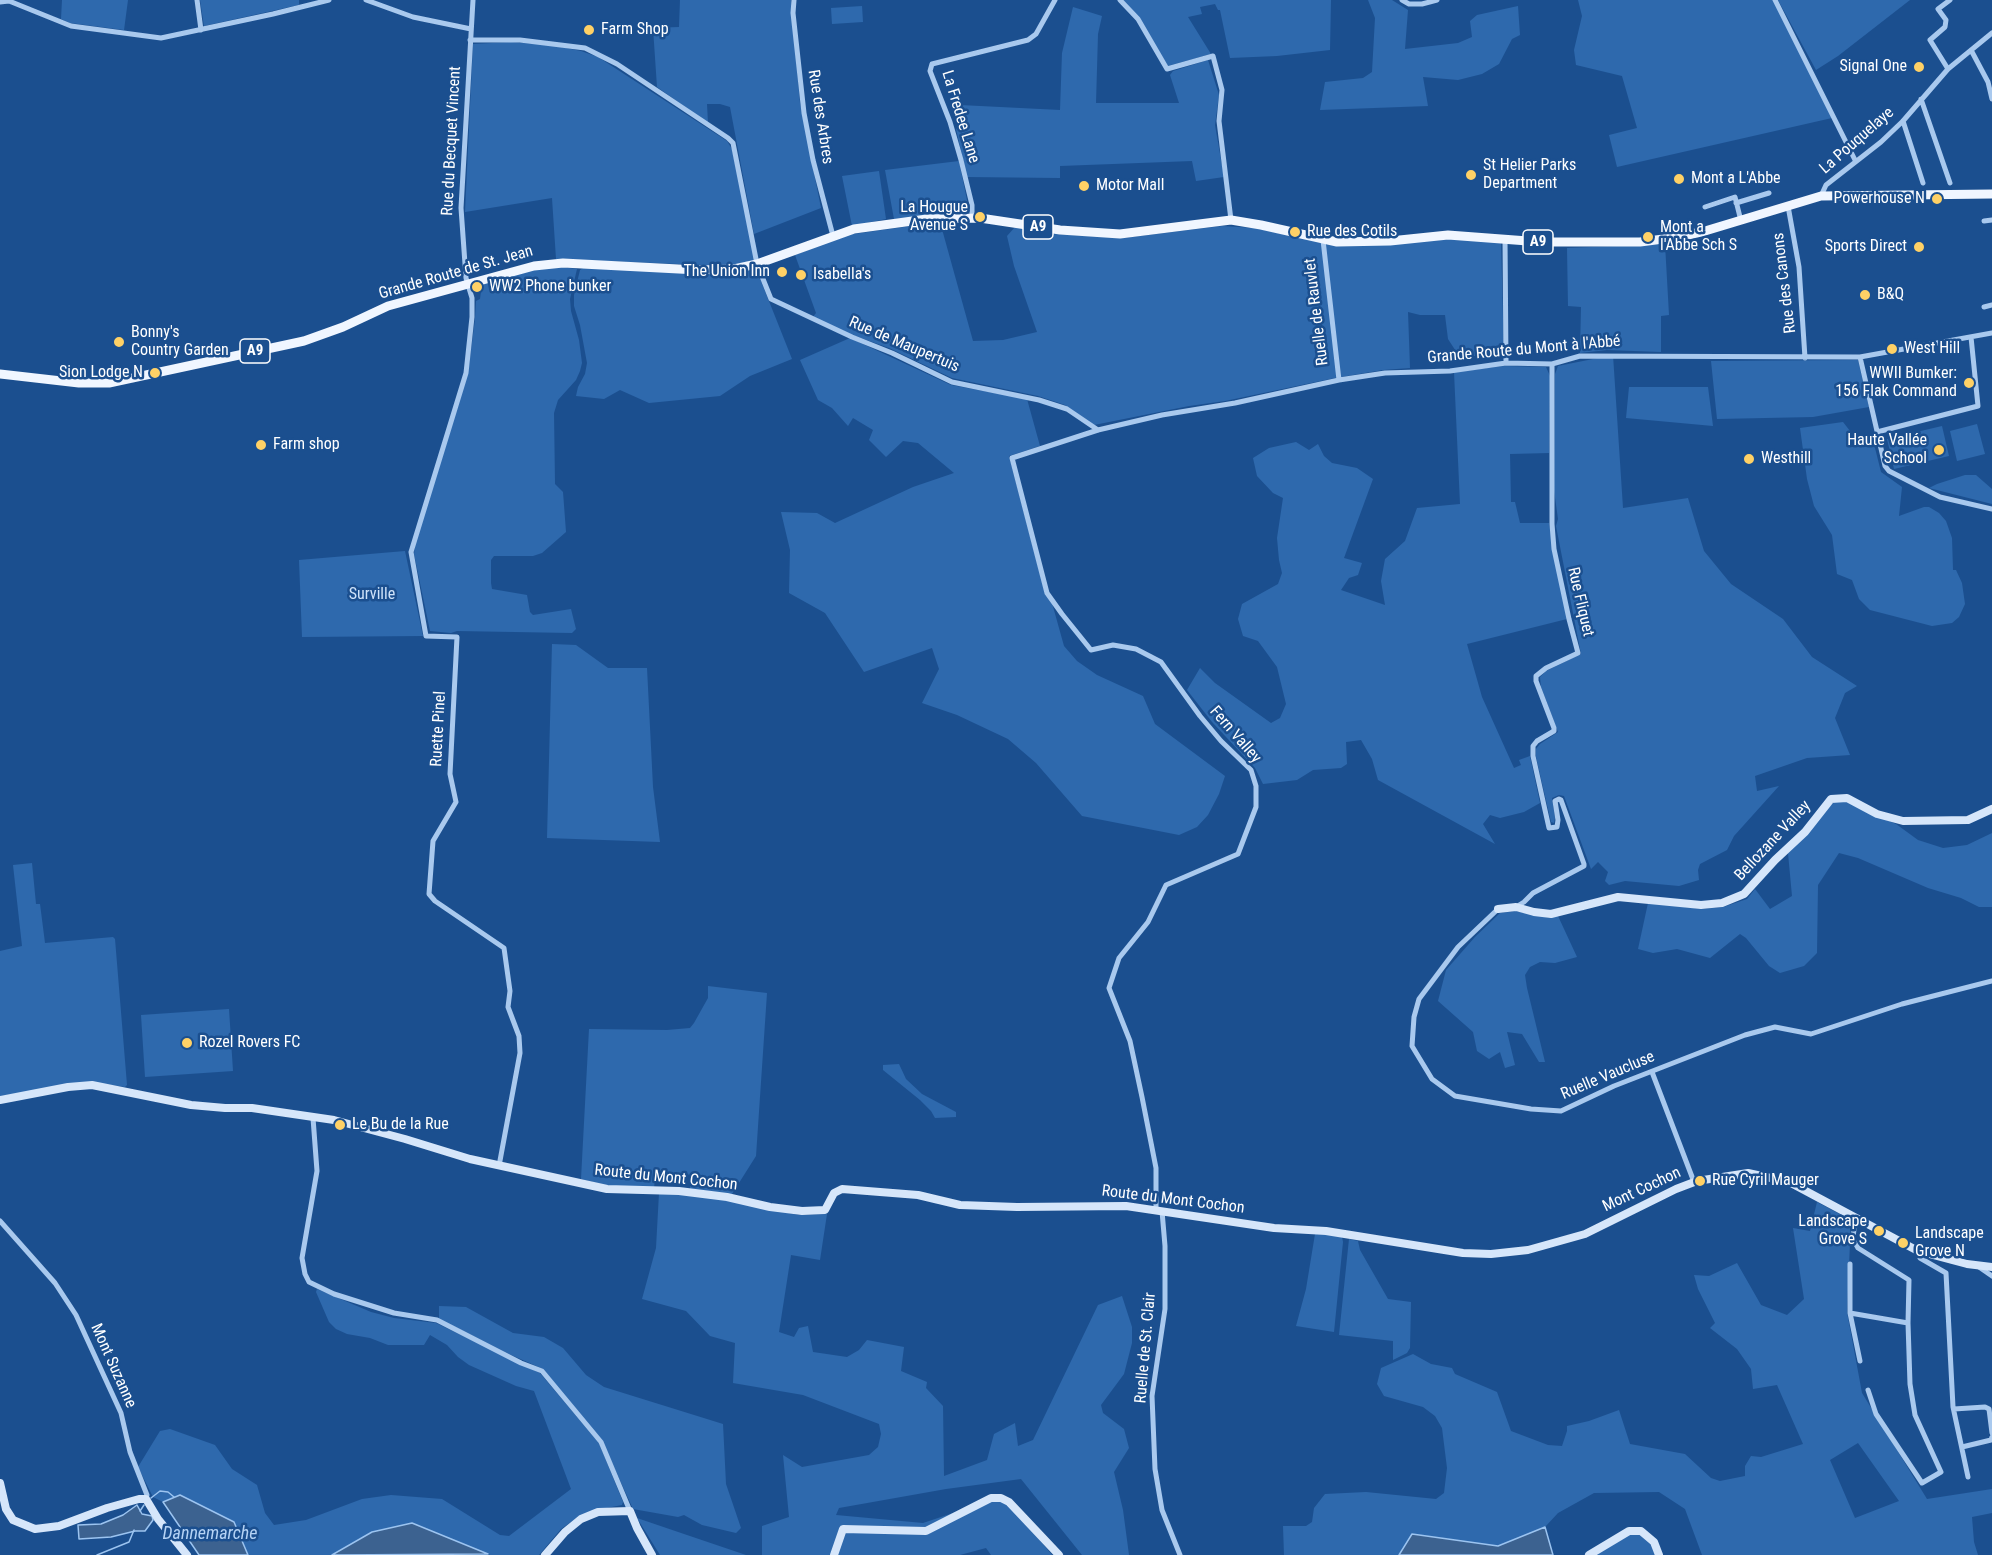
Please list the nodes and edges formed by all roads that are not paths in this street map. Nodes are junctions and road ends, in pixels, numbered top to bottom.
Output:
1 (197, 0) edge
2 (330, 0) edge
3 (366, 0) edge
4 (473, 0) edge
5 (794, 0) edge
6 (1055, 0) edge
7 (1120, 0) edge
8 (1402, 0) edge
9 (1437, 0) edge
10 (1776, 0) edge
11 (1950, 0) edge
12 (0, 2) edge
13 (471, 29) junction
14 (201, 30) junction
15 (1992, 33) edge
16 (470, 40) junction
17 (1971, 50) junction
18 (1948, 69) junction
19 (1990, 81) edge
20 (1921, 99) junction
21 (1992, 99) edge
22 (1903, 121) junction
23 (1855, 160) junction
24 (1923, 183) dead end
25 (1950, 183) dead end
26 (1769, 193) dead end
27 (1992, 194) edge
28 (1821, 196) junction
29 (1736, 203) junction
30 (1788, 206) junction
31 (1705, 207) dead end
32 (972, 217) junction
33 (1231, 220) junction
34 (1992, 220) edge
35 (1741, 221) junction
36 (1984, 222) dead end
37 (833, 236) junction
38 (1505, 238) junction
39 (1323, 240) junction
40 (757, 264) junction
41 (468, 282) junction
42 (1992, 305) edge
43 (1984, 307) dead end
44 (1992, 333) edge
45 (1971, 337) junction
46 (1860, 357) junction
47 (1805, 358) junction
48 (1506, 363) junction
49 (1552, 364) junction
50 (0, 374) edge
51 (1339, 380) junction
52 (1098, 430) junction
53 (1877, 432) junction
54 (1992, 508) edge
55 (1992, 810) edge
56 (1516, 907) junction
57 (1498, 909) joint
58 (1992, 981) edge
59 (1652, 1072) junction
60 (0, 1100) edge
61 (313, 1118) junction
62 (499, 1166) junction
63 (1694, 1182) junction
64 (1159, 1211) junction
65 (1855, 1218) junction
66 (0, 1221) edge
67 (1326, 1231) joint
68 (1918, 1251) junction
69 (1850, 1264) dead end
70 (1978, 1267) junction
71 (1992, 1267) edge
72 (1992, 1276) edge
73 (1850, 1313) junction
74 (1908, 1323) junction
75 (1860, 1361) dead end
76 (1868, 1390) dead end
77 (1954, 1410) junction
78 (1992, 1435) edge
79 (1962, 1447) junction
80 (1968, 1477) dead end
81 (0, 1483) edge
82 (146, 1499) junction
83 (630, 1511) junction
84 (187, 1555) edge
85 (544, 1555) edge
86 (652, 1555) edge
87 (834, 1555) edge
88 (1059, 1555) edge
89 (1180, 1555) edge
90 (1589, 1555) edge
91 (1659, 1555) edge

1 - 14 street
2 - 14 street
3 - 13 street
4 - 13 street, Rue du Becquet Vincent
5 - 37 street, Rue des Arbres
6 - 32 street, La Fredee Lane
7 - 33 street
8 - 9 street
10 - 23 street
11 - 18 street
12 - 14 street
13 - 16 street, Rue du Becquet Vincent
15 - 17 street, La Pouquelaye
16 - 40 street, Rue de Maupertuis
16 - 41 street, Rue du Becquet Vincent
17 - 18 street, La Pouquelaye
17 - 19 street
18 - 20 street, La Pouquelaye
19 - 21 street
20 - 22 street, La Pouquelaye
20 - 25 street
22 - 23 street, La Pouquelaye
22 - 24 street
23 - 28 street, La Pouquelaye
26 - 29 street
27 - 28 main road, Grande Route de St. Jean / A9
28 - 30 main road, Grande Route de St. Jean / A9
29 - 31 street
29 - 35 street
30 - 35 main road, Grande Route de St. Jean / A9
30 - 47 street, Rue des Canons
32 - 33 main road, Grande Route de St. Jean / A9
32 - 37 main road, Grande Route de St. Jean / A9
33 - 39 main road, Grande Route de St. Jean / A9
34 - 36 street
35 - 38 main road, Grande Route de St. Jean / A9
37 - 40 main road, Grande Route de St. Jean / A9
38 - 39 main road, Grande Route de St. Jean / A9
38 - 48 street
39 - 51 street, Ruelle de Rauvlet
40 - 41 main road, Grande Route de St. Jean / A9
40 - 52 street, Rue de Maupertuis
41 - 50 main road, Grande Route de St. Jean / A9
41 - 62 street, Ruette Pinel
42 - 43 street
44 - 45 street, Grande Route du Mont à l'Abbé
45 - 46 street, Grande Route du Mont à l'Abbé
45 - 53 street
46 - 47 street, Grande Route du Mont à l'Abbé
46 - 53 street
47 - 49 street, Grande Route du Mont à l'Abbé
48 - 49 street, Grande Route du Mont à l'Abbé
48 - 51 street, Grande Route du Mont à l'Abbé
49 - 56 street, Rue Fliquet
51 - 52 street, Grande Route du Mont à l'Abbé
52 - 64 street, Fern Valley
53 - 54 street
55 - 56 main road, Bellozane Valley
56 - 57 main road, Bellozane Valley
57 - 59 street, Ruelle Vaucluse
58 - 59 street, Ruelle Vaucluse
59 - 63 street
60 - 61 main road, Route du Mont Cochon
61 - 62 main road, Route du Mont Cochon
61 - 83 street
62 - 64 main road, Route du Mont Cochon
63 - 65 main road, Mont Cochon
63 - 67 main road, Mont Cochon
64 - 67 main road, Route du Mont Cochon
64 - 89 street, Ruelle de St. Clair
65 - 68 main road, Mont Cochon
65 - 74 street
66 - 82 street, Mont Suzanne
68 - 70 main road, Mont Cochon
68 - 77 street
69 - 73 street
70 - 71 main road, Mont Cochon
70 - 72 street
73 - 74 street
73 - 75 street
74 - 76 street
77 - 78 street
77 - 79 street
78 - 79 street
79 - 80 street
81 - 82 main road
82 - 84 main road
83 - 85 main road
83 - 86 main road
87 - 88 main road
90 - 91 main road

